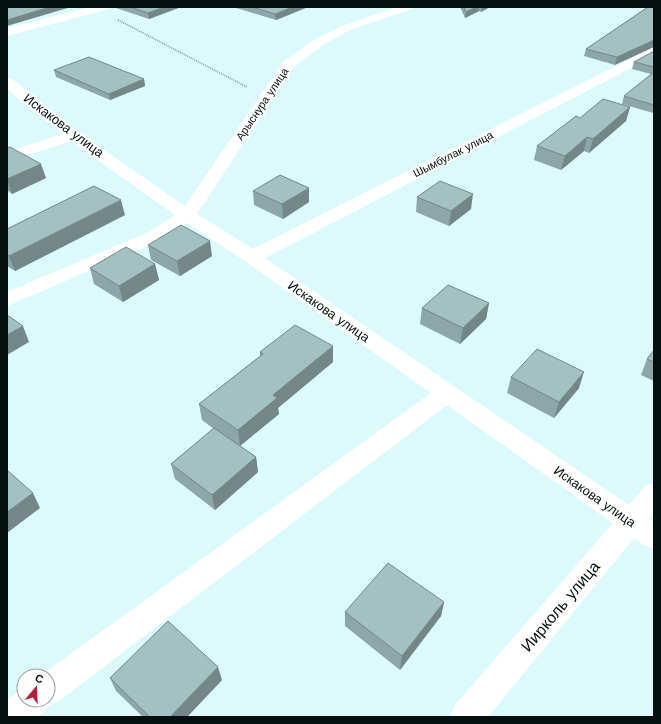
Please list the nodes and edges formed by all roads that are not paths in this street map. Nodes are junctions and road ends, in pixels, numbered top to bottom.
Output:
1 (408, 7) edge
2 (101, 8) edge
3 (7, 32) edge
4 (654, 51) edge
5 (7, 82) edge
6 (73, 135) junction
7 (7, 157) edge
8 (187, 215) junction
9 (252, 257) junction
10 (7, 300) edge
11 (447, 393) junction
12 (654, 494) edge
13 (643, 529) edge
14 (56, 684) edge
15 (23, 708) edge
16 (11, 717) edge
17 (466, 717) edge

1 - 8 street, Арыснура улица
2 - 3 street
4 - 9 street, Шымбулак улица
5 - 6 street, Искакова улица
6 - 7 street
6 - 8 street, Искакова улица
8 - 9 street, Искакова улица
8 - 10 street
9 - 11 street, Искакова улица
11 - 13 street, Искакова улица
11 - 14 street
12 - 13 street, Иирколь улица
13 - 17 street, Иирколь улица
15 - 16 street

